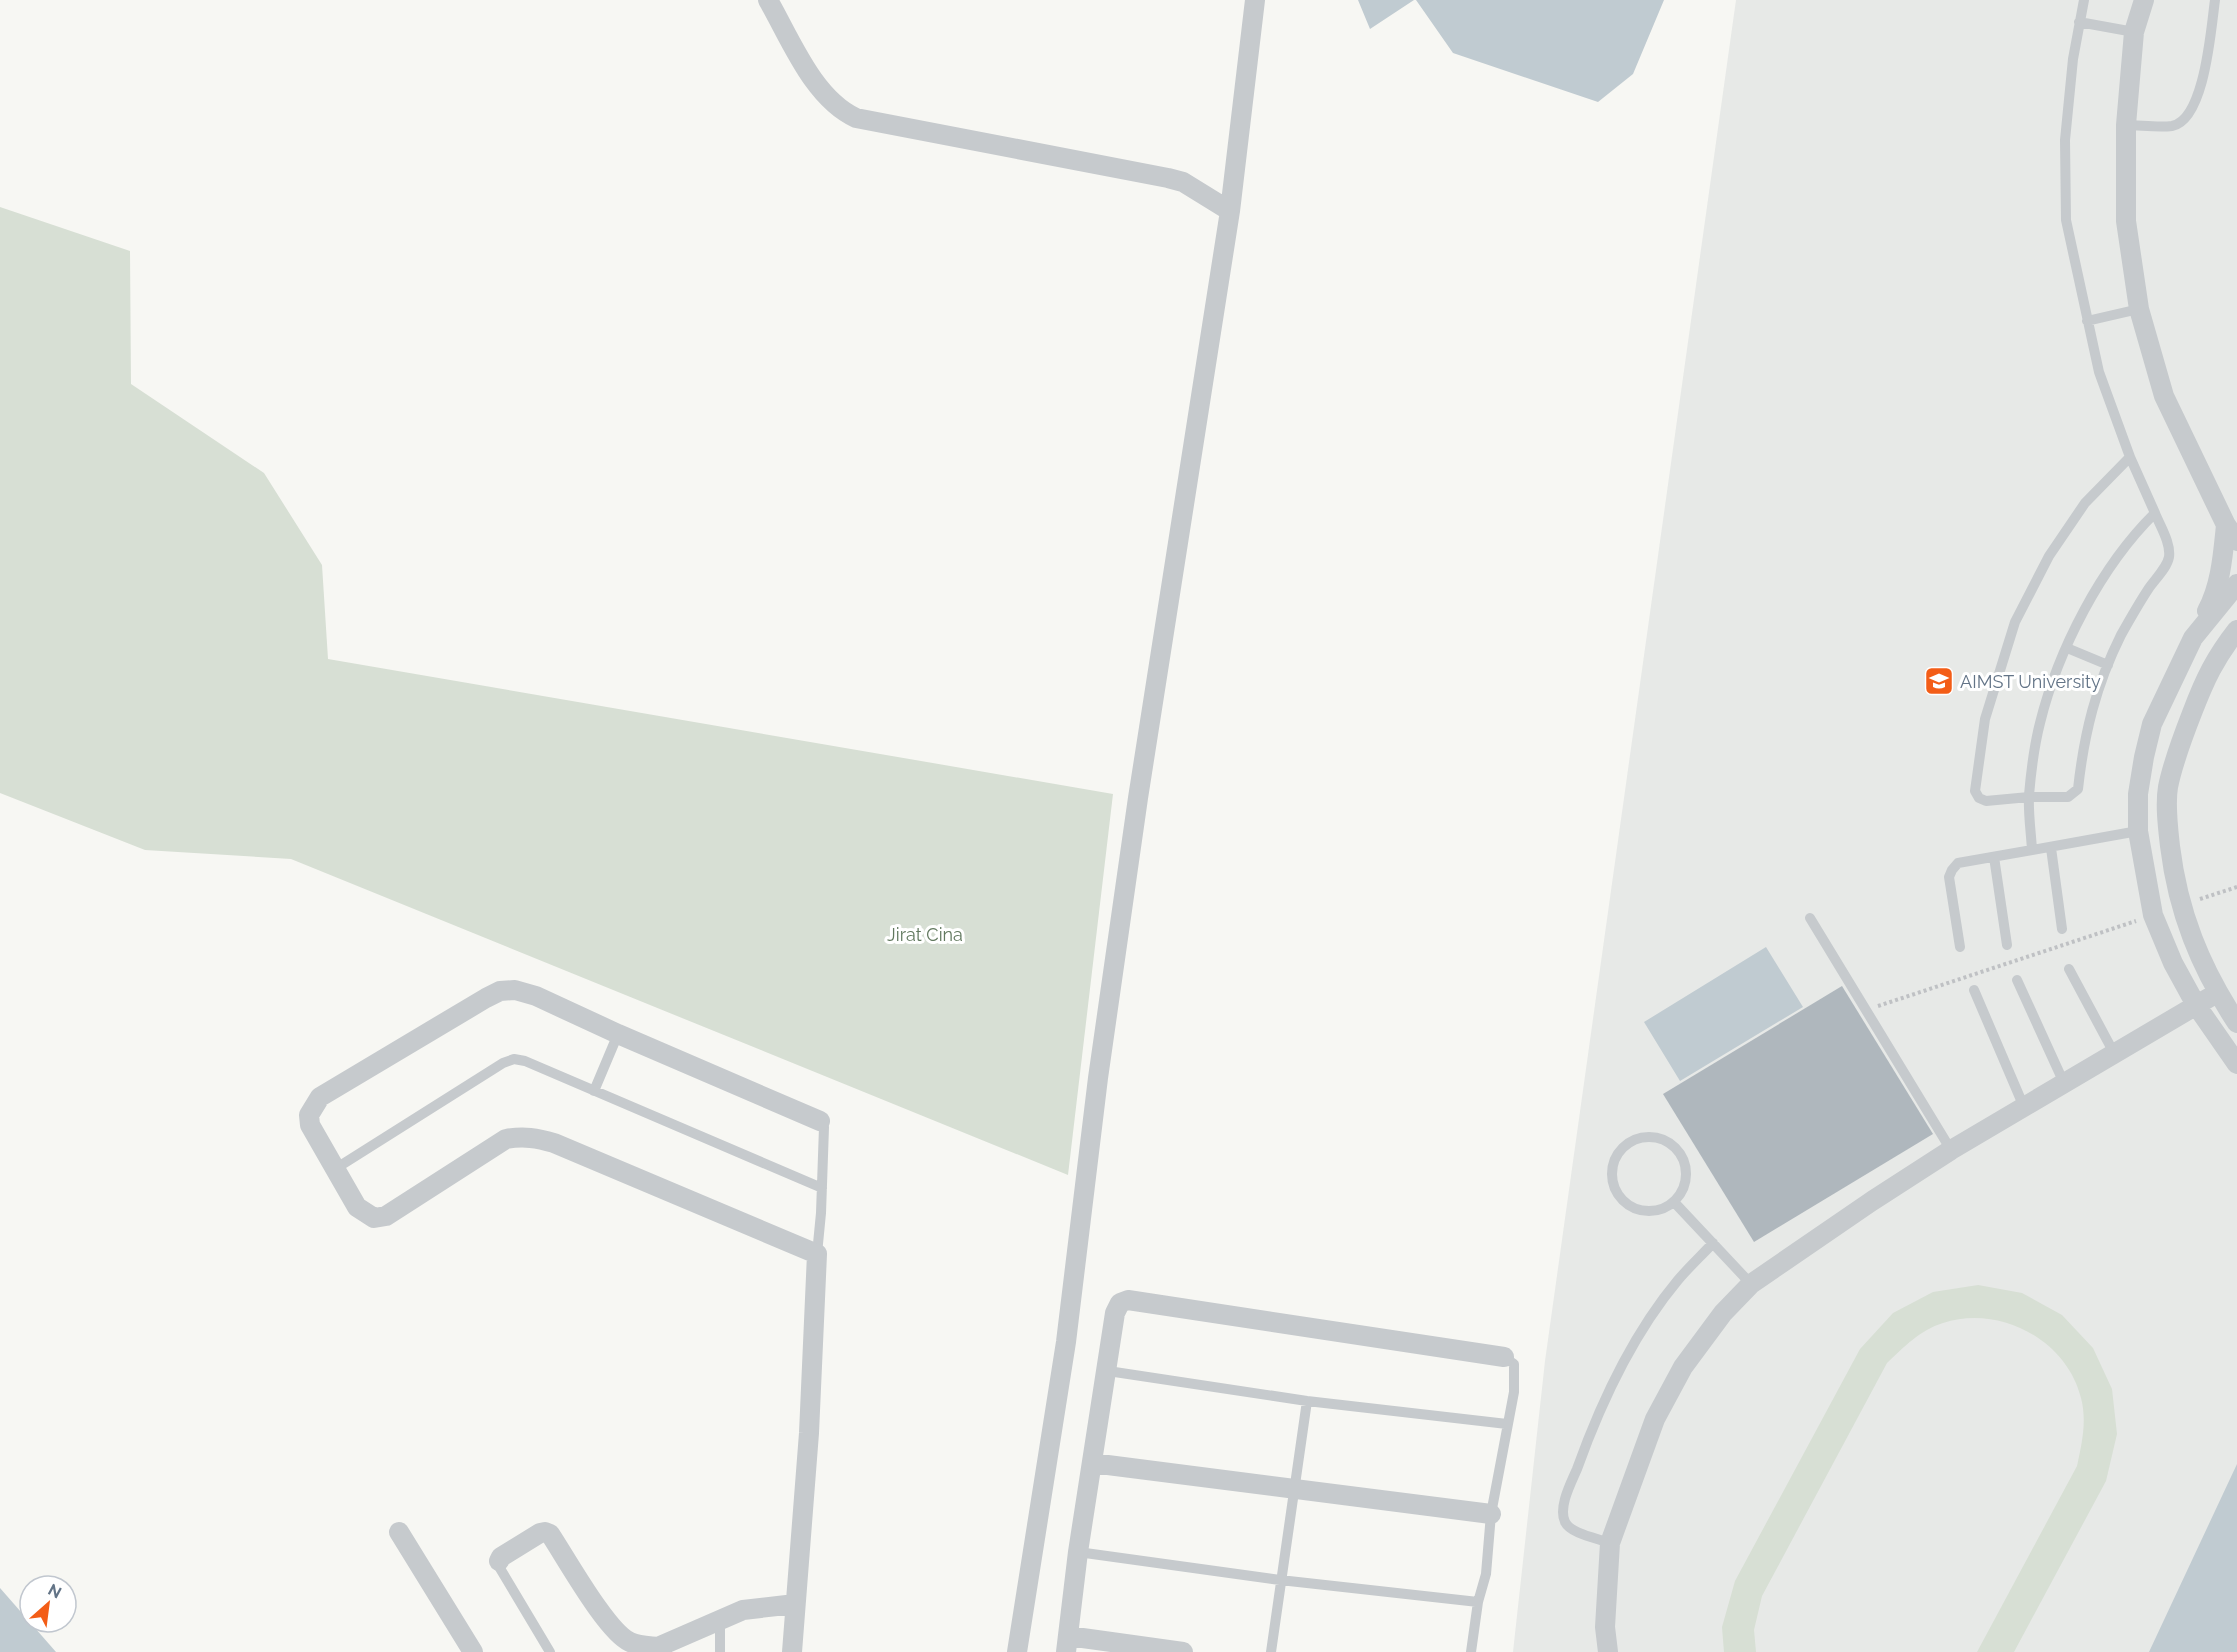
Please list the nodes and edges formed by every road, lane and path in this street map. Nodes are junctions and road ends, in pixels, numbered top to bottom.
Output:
1 (768, 0) edge
2 (1255, 0) edge
3 (2084, 0) edge
4 (2144, 0) edge
5 (2215, 0) edge
6 (2079, 22) junction
7 (2134, 32) junction
8 (2126, 125) junction
9 (1230, 211) junction
10 (2139, 309) junction
11 (2087, 321) junction
12 (2130, 457) junction
13 (2155, 513) junction
14 (2231, 533) edge
15 (2237, 584) edge
16 (2237, 630) edge
17 (2193, 638) junction
18 (2067, 648) junction
19 (2227, 653) edge
20 (2108, 665) junction
21 (2029, 797) junction
22 (2138, 831) junction
23 (2051, 848) junction
24 (2032, 850) junction
25 (1994, 857) junction
26 (2237, 887) edge
27 (2180, 906) junction
28 (2153, 915) junction
29 (1810, 918) dead end
30 (2062, 928) dead end
31 (2007, 945) dead end
32 (1960, 947) dead end
33 (2069, 969) dead end
34 (2017, 980) dead end
35 (1974, 990) dead end
36 (2217, 993) junction
37 (2196, 1005) junction
38 (1866, 1010) junction
39 (2237, 1023) edge
40 (618, 1034) junction
41 (2114, 1053) junction
42 (2237, 1064) edge
43 (2064, 1083) junction
44 (594, 1091) junction
45 (2024, 1107) junction
46 (820, 1121) joint
47 (1951, 1150) junction
48 (335, 1169) junction
49 (822, 1188) junction
50 (1674, 1202) junction
51 (1713, 1243) junction
52 (817, 1254) junction
53 (1751, 1284) junction
54 (1504, 1357) joint
55 (1108, 1371) junction
56 (1307, 1401) junction
57 (1507, 1424) junction
58 (1092, 1463) junction
59 (1294, 1490) junction
60 (1491, 1514) junction
61 (399, 1532) dead end
62 (1610, 1543) junction
63 (1078, 1552) junction
64 (499, 1561) joint
65 (1280, 1580) junction
66 (1479, 1602) junction
67 (795, 1604) junction
68 (720, 1618) junction
69 (1067, 1644) edge
70 (473, 1652) edge
71 (550, 1652) edge
72 (720, 1652) edge
73 (792, 1652) edge
74 (1017, 1652) edge
75 (1183, 1652) edge
76 (1271, 1652) edge
77 (1471, 1652) edge
78 (1608, 1652) edge

1 - 9 street
2 - 9 street
3 - 6 lane
4 - 7 street
5 - 8 lane
6 - 7 lane
6 - 11 lane
7 - 8 street
8 - 10 street
9 - 74 street
10 - 11 lane
10 - 14 street
11 - 12 lane
12 - 13 lane
12 - 21 lane
13 - 18 lane
13 - 20 lane
14 - 17 street
15 - 17 street
16 - 19 street
17 - 22 street
18 - 20 lane
18 - 21 lane
19 - 27 street
20 - 21 lane
21 - 24 lane
22 - 23 lane
22 - 28 street
23 - 24 lane
23 - 30 lane
24 - 25 lane
25 - 31 lane
25 - 32 lane
26 - 27 path
27 - 36 street
28 - 37 street
28 - 38 path
29 - 38 lane
33 - 41 lane
34 - 43 lane
35 - 45 lane
36 - 37 street
36 - 39 street
37 - 41 street
37 - 42 street
38 - 47 lane
40 - 44 lane
40 - 46 street
40 - 48 street
41 - 43 street
43 - 45 street
44 - 48 lane
44 - 49 lane
45 - 47 street
46 - 49 lane
47 - 53 street
48 - 52 street
49 - 52 lane
50 - 50 lane
50 - 51 lane
51 - 53 lane
51 - 62 lane
52 - 67 street
53 - 62 street
54 - 55 street
54 - 57 lane
55 - 56 lane
55 - 58 street
56 - 57 lane
56 - 59 lane
57 - 60 lane
58 - 59 street
58 - 63 street
59 - 60 street
59 - 65 lane
60 - 66 lane
61 - 70 street
62 - 78 street
63 - 65 lane
63 - 69 street
64 - 68 street
64 - 71 lane
65 - 66 lane
65 - 76 lane
66 - 77 lane
67 - 68 street
67 - 73 street
68 - 72 lane
69 - 75 street

